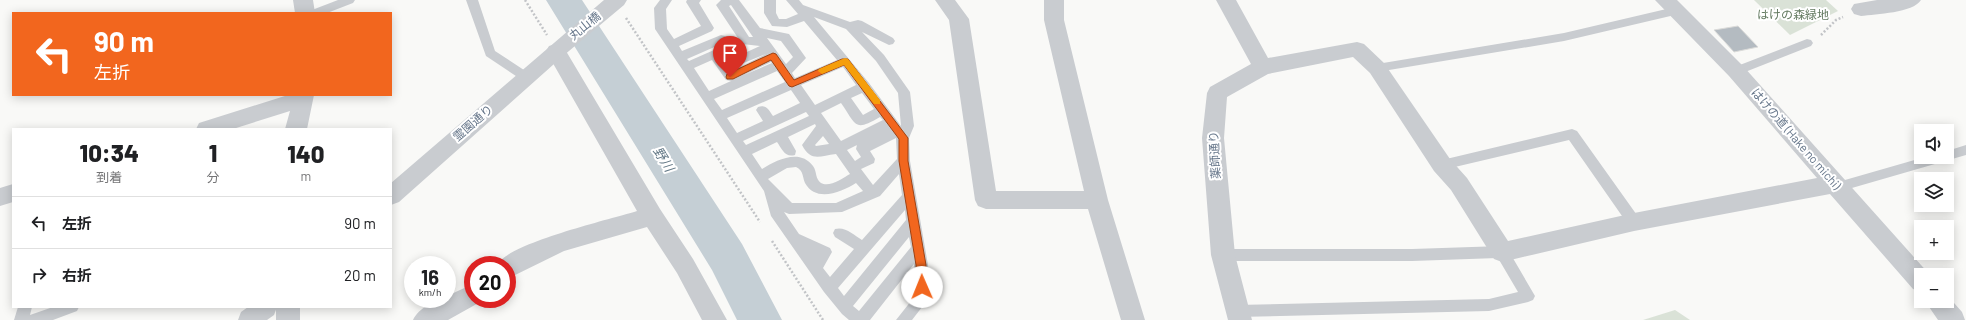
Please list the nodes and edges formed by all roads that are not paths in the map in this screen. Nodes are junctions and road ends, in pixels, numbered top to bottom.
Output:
1 (302, 0) edge
2 (349, 0) edge
3 (472, 0) edge
4 (666, 0) edge
5 (696, 0) edge
6 (732, 0) edge
7 (770, 0) edge
8 (945, 0) edge
9 (1054, 0) edge
10 (1226, 0) edge
11 (1911, 0) edge
12 (616, 1) edge
13 (1670, 5) edge
14 (799, 8) edge
15 (1862, 9) road end
16 (305, 12) edge
17 (319, 12) edge
18 (850, 26) junction
19 (889, 41) dead end
20 (1807, 43) road end
21 (671, 45) junction
22 (556, 51) junction
23 (770, 53) junction
24 (845, 61) junction
25 (683, 62) junction
26 (1263, 67) junction
27 (1377, 68) junction
28 (1736, 71) junction
29 (526, 77) junction
30 (792, 84) junction
31 (864, 86) junction
32 (304, 97) edge
33 (707, 97) junction
34 (843, 97) junction
35 (762, 110) dead end
36 (883, 110) junction
37 (815, 115) junction
38 (720, 116) junction
39 (771, 122) junction
40 (210, 128) edge
41 (296, 128) edge
42 (897, 130) junction
43 (780, 135) junction
44 (736, 139) junction
45 (839, 148) junction
46 (1966, 150) edge
47 (790, 151) dead end
48 (744, 152) junction
49 (1954, 154) edge
50 (903, 161) junction
51 (1916, 164) edge
52 (1442, 165) junction
53 (855, 172) junction
54 (766, 183) junction
55 (1836, 185) junction
56 (12, 193) edge
57 (871, 193) junction
58 (392, 195) edge
59 (909, 196) junction
60 (0, 198) edge
61 (1097, 200) junction
62 (652, 216) junction
63 (914, 221) junction
64 (1634, 222) junction
65 (840, 233) dead end
66 (864, 248) junction
67 (918, 248) junction
68 (1502, 252) junction
69 (1223, 255) junction
70 (516, 262) edge
71 (1914, 274) edge
72 (829, 288) junction
73 (464, 299) edge
74 (844, 306) junction
75 (25, 308) edge
76 (69, 308) edge
77 (264, 308) edge
78 (288, 308) edge
79 (1943, 308) edge
80 (1238, 316) edge
81 (21, 320) edge
82 (34, 320) edge
83 (250, 320) edge
84 (288, 320) edge
85 (425, 320) edge
86 (715, 320) edge
87 (860, 320) edge
88 (903, 320) edge
89 (1133, 320) edge
90 (1954, 320) edge

1 - 16 street
2 - 17 lane
3 - 29 lane
4 - 21 lane
5 - 21 lane
6 - 23 lane
7 - 14 lane
8 - 61 street
9 - 61 street
10 - 26 street
11 - 15 street
12 - 22 street, 丸山橋
13 - 27 lane
13 - 28 street, はけの道 (Hake no michi)
14 - 18 lane
14 - 24 lane
18 - 19 lane
18 - 42 lane
20 - 28 lane
21 - 25 lane
22 - 29 street, 霊園通り
22 - 62 street
23 - 25 lane
23 - 30 lane
23 - 33 lane
24 - 30 lane
24 - 31 lane
25 - 33 lane
26 - 27 street
26 - 69 street, 薬師通り
27 - 52 street
28 - 55 street, はけの道 (Hake no michi)
29 - 58 street, 霊園通り
30 - 37 lane
30 - 38 lane
31 - 34 lane
31 - 36 lane
32 - 40 street
32 - 41 street
33 - 38 lane
34 - 36 lane
34 - 37 lane
35 - 39 lane
36 - 42 lane
37 - 39 lane
37 - 43 lane
37 - 45 lane
37 - 45 lane
38 - 44 lane
39 - 44 lane
42 - 45 lane
42 - 50 lane
42 - 53 lane
43 - 47 lane
43 - 48 lane
44 - 48 lane
45 - 53 lane
46 - 49 lane
48 - 54 lane
50 - 57 lane
50 - 59 lane
51 - 55 lane
52 - 64 lane
52 - 68 street
53 - 54 lane
53 - 57 lane
54 - 57 lane
54 - 72 lane
55 - 64 street
55 - 71 street, はけの道 (Hake no michi)
56 - 60 street
59 - 63 lane
59 - 66 lane
61 - 89 street
62 - 70 street
62 - 86 street
63 - 67 lane
63 - 74 lane
64 - 68 street
65 - 66 lane
66 - 72 lane
67 - 87 lane
67 - 88 lane
68 - 69 lane
68 - 80 lane
69 - 80 street, 薬師通り
72 - 74 lane
73 - 85 street
74 - 87 lane
75 - 81 lane
76 - 82 lane
77 - 83 street
78 - 84 street
79 - 90 street

